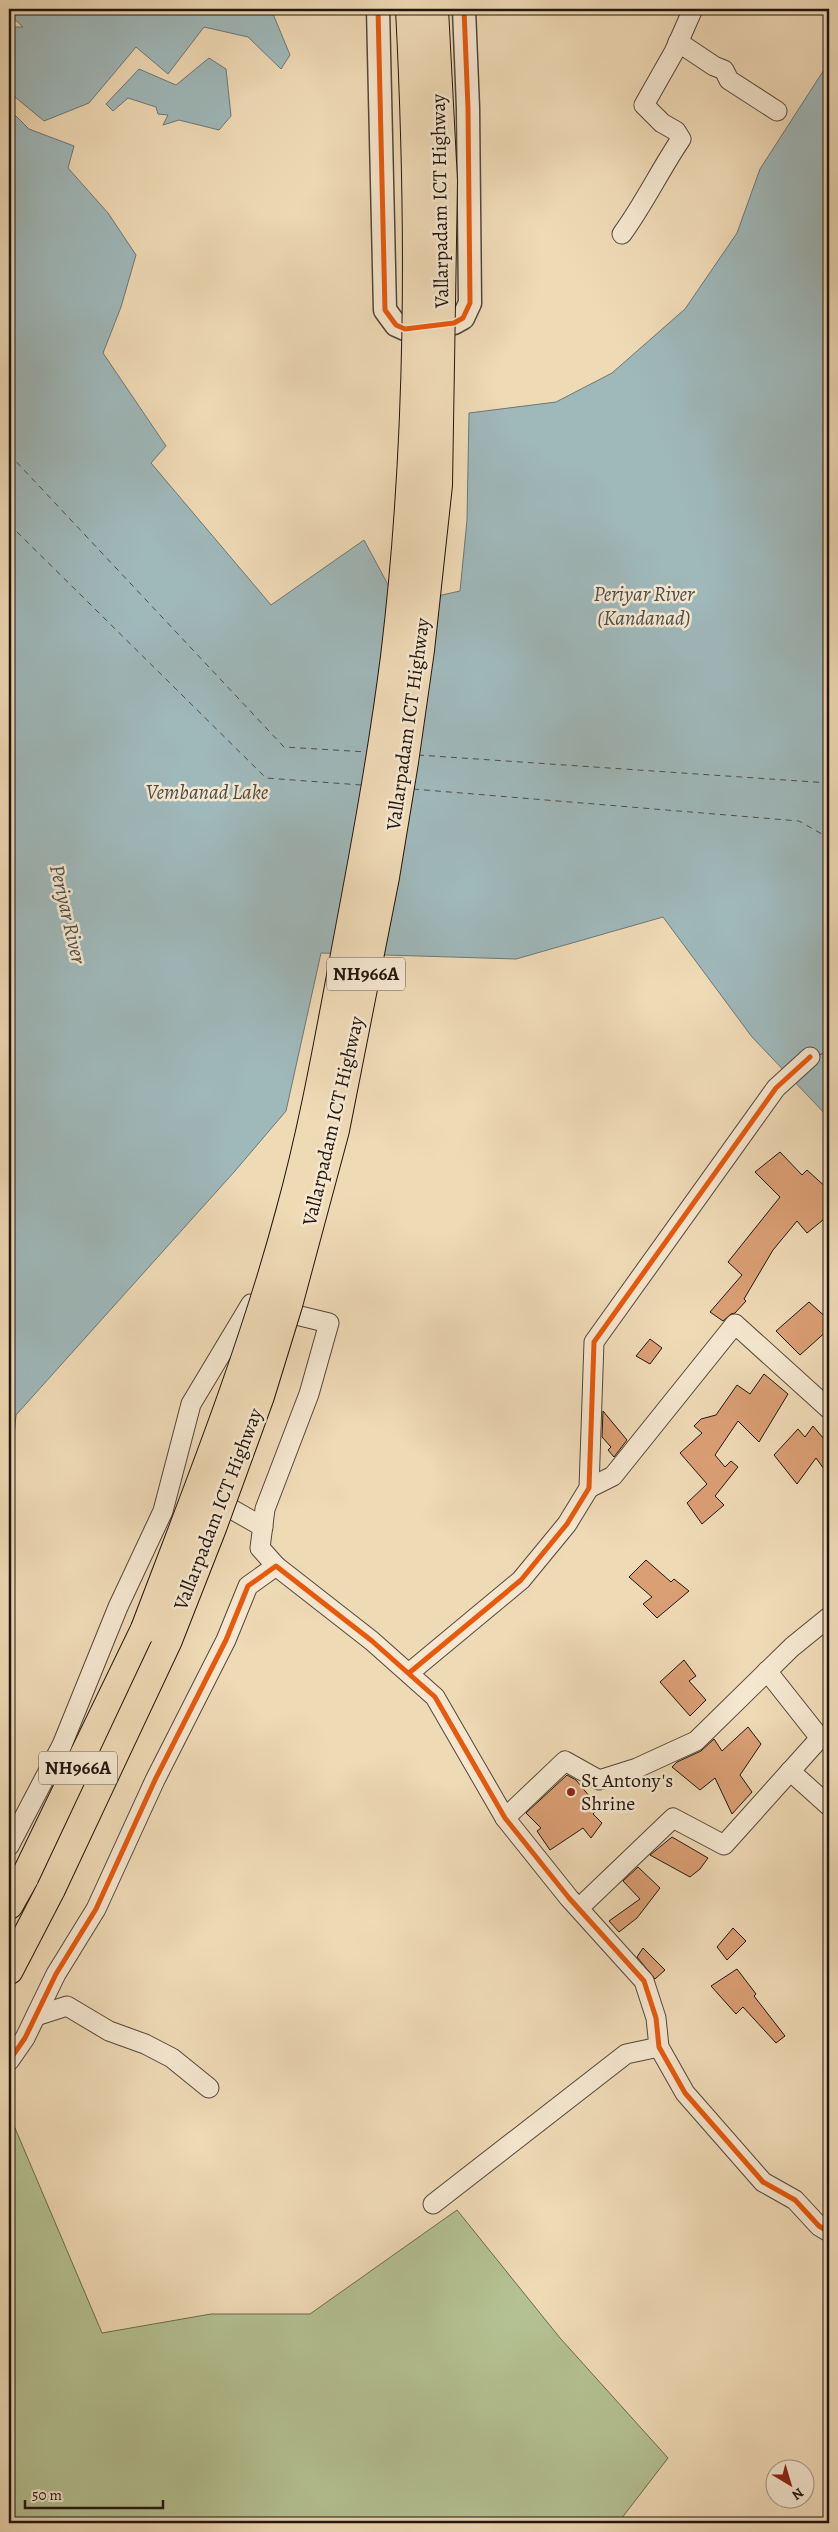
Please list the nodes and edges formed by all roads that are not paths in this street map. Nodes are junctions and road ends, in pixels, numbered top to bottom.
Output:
1 (378, 9) edge
2 (410, 9) edge
3 (434, 9) edge
4 (464, 9) edge
5 (693, 9) edge
6 (678, 42) junction
7 (777, 111) dead end
8 (622, 234) dead end
9 (810, 1057) dead end
10 (829, 1409) edge
11 (172, 1476) junction
12 (589, 1488) junction
13 (263, 1527) junction
14 (276, 1566) junction
15 (829, 1617) edge
16 (766, 1671) junction
17 (409, 1673) junction
18 (790, 1771) junction
19 (829, 1806) edge
20 (505, 1818) junction
21 (9, 1846) edge
22 (9, 1905) edge
23 (579, 1908) junction
24 (9, 1970) edge
25 (36, 2016) junction
26 (659, 2047) junction
27 (9, 2062) edge
28 (209, 2088) dead end
29 (434, 2204) dead end
30 (829, 2232) edge

1 - 4 street
2 - 22 highway, Vallarpadam ICT Highway / NH966A, bridge
3 - 24 highway, Vallarpadam ICT Highway / NH966A, bridge
5 - 6 street
6 - 7 street
6 - 8 street
9 - 12 street
10 - 12 street
11 - 13 street
11 - 13 street
11 - 21 street
12 - 17 street
13 - 14 street
14 - 17 street
14 - 25 street
15 - 16 street
16 - 18 street
16 - 20 street
17 - 20 street
18 - 19 street
18 - 23 street
20 - 23 street
23 - 26 street
25 - 27 street
25 - 28 street
26 - 29 street
26 - 30 street

